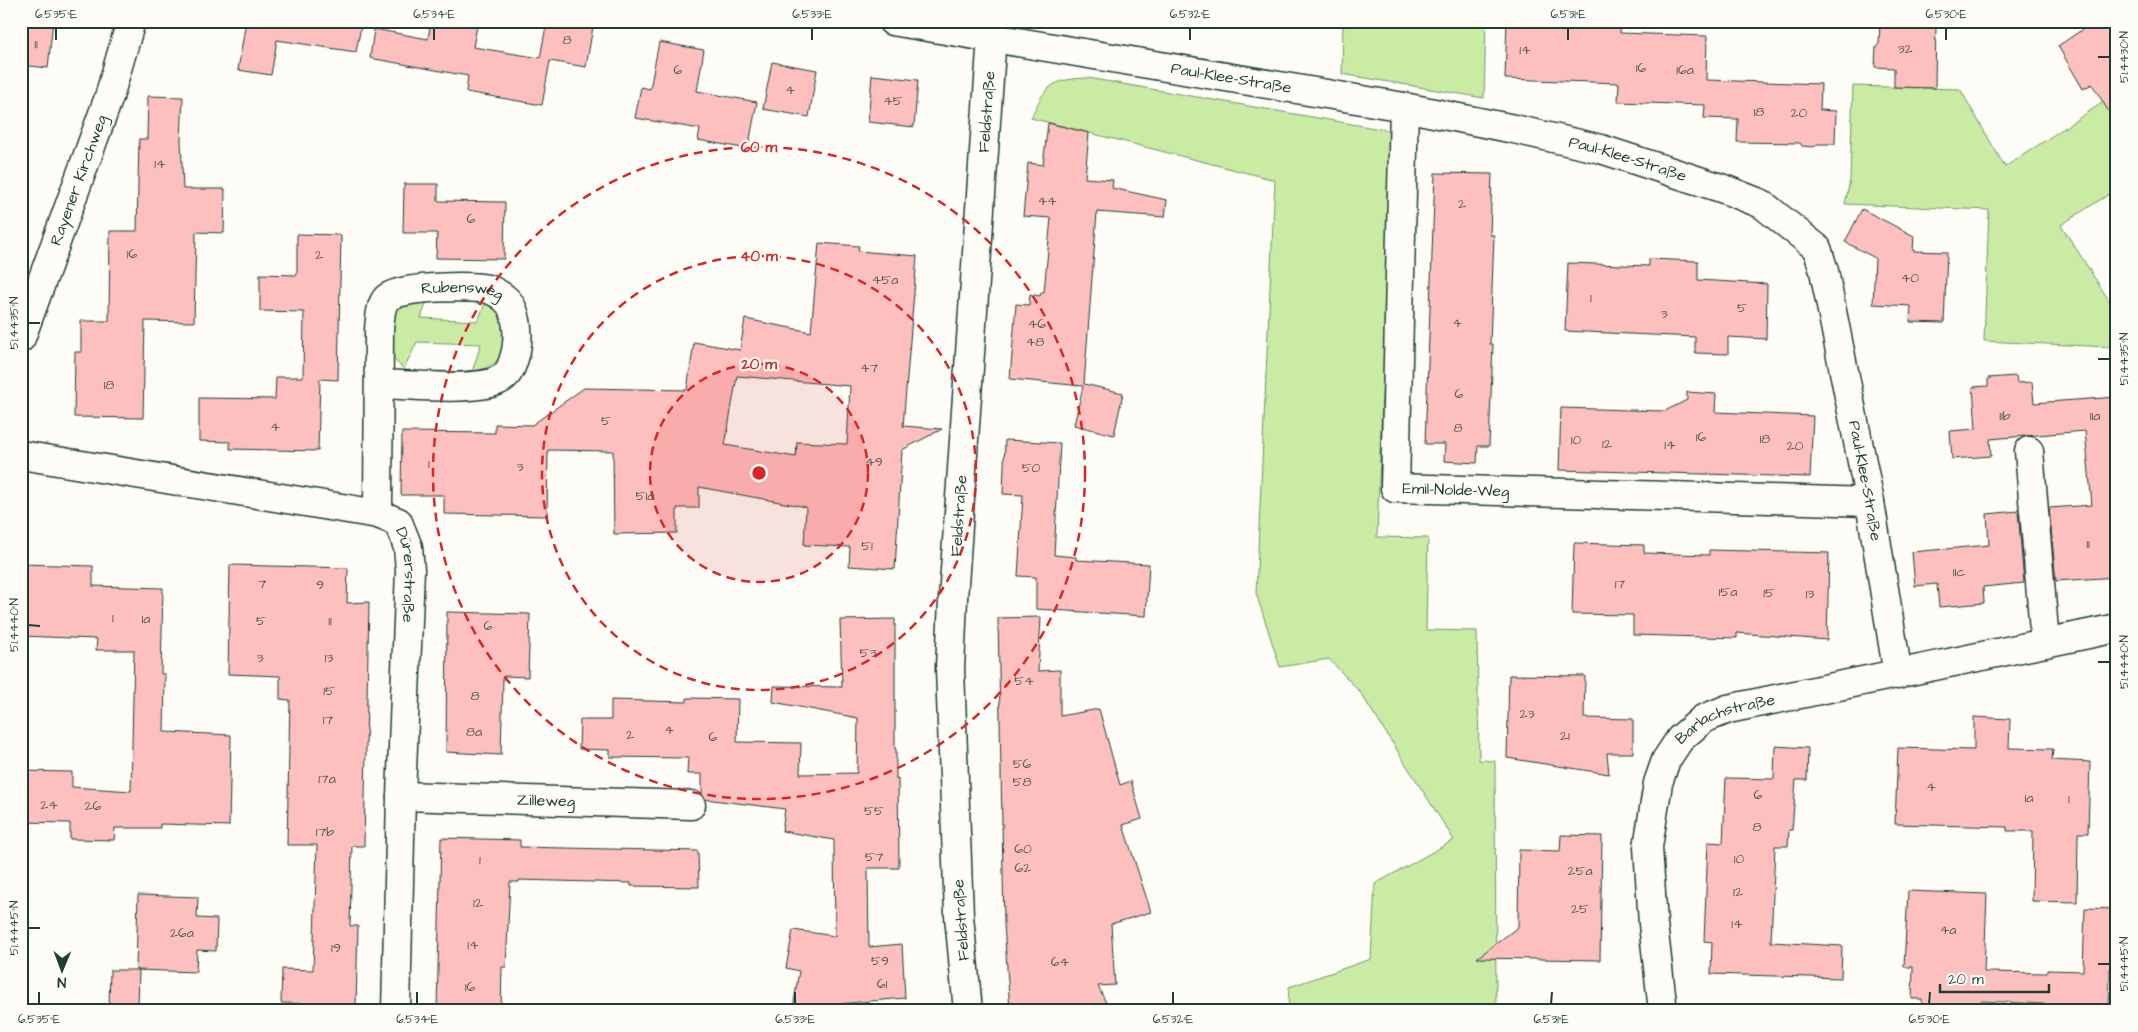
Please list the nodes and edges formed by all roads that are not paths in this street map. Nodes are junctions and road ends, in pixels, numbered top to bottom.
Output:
1 (131, 21) edge
2 (892, 21) edge
3 (992, 30) edge
4 (1404, 107) junction
5 (21, 338) edge
6 (380, 384) junction
7 (2029, 451) dead end
8 (21, 455) edge
9 (1870, 502) junction
10 (378, 514) junction
11 (2117, 628) edge
12 (2044, 643) junction
13 (1898, 675) junction
14 (401, 796) junction
15 (691, 805) dead end
16 (396, 1011) edge
17 (968, 1011) edge
18 (1663, 1011) edge

1 - 5 street, Rayener Kirchweg
2 - 3 street, Paul-Klee-Straße
3 - 4 street, Paul-Klee-Straße
3 - 17 street, Feldstraße
4 - 9 street, Paul-Klee-Straße
4 - 9 street, Emil-Nolde-Weg
6 - 6 street, Rubensweg
6 - 10 street, Rubensweg
7 - 12 street
8 - 10 street, Dürerstraße
9 - 13 street, Paul-Klee-Straße
10 - 14 street, Dürerstraße
11 - 12 street, Barlachstraße
12 - 13 street, Barlachstraße
13 - 18 street, Barlachstraße
14 - 15 street, Zilleweg
14 - 16 street, Dürerstraße

